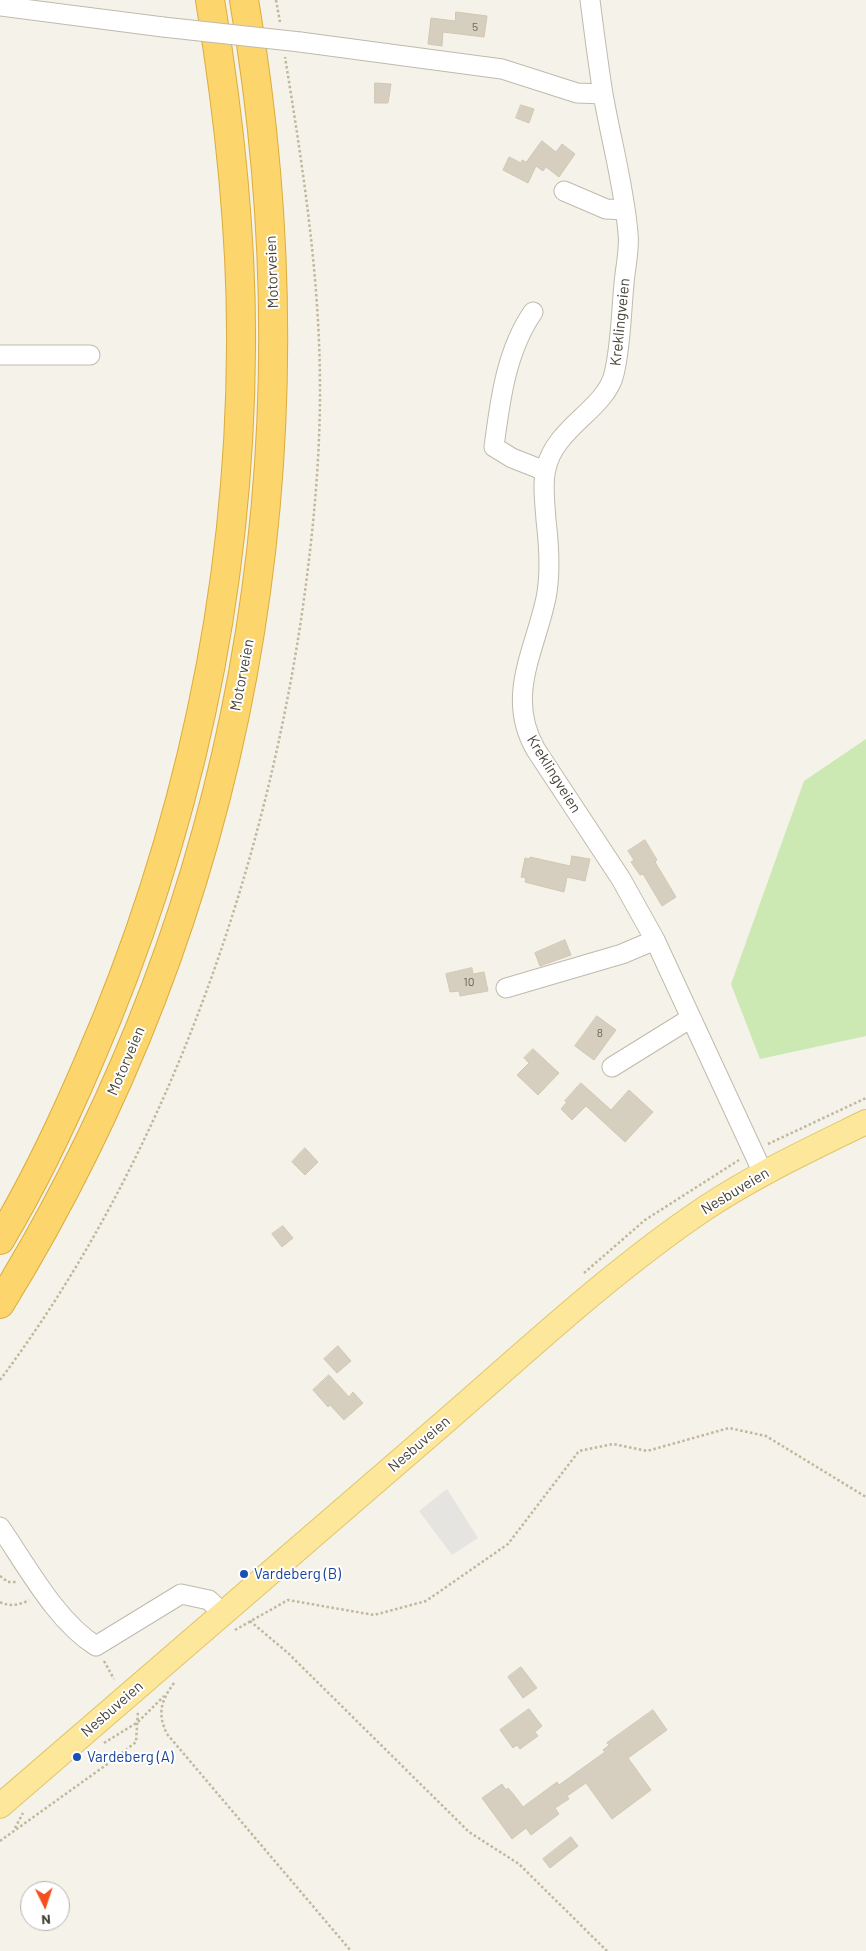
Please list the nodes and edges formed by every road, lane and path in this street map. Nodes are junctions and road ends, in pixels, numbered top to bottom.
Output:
1 (210, 0) edge
2 (244, 0) edge
3 (590, 0) edge
4 (0, 6) edge
5 (603, 94) junction
6 (564, 191) dead end
7 (625, 210) junction
8 (533, 312) dead end
9 (0, 355) edge
10 (90, 355) dead end
11 (545, 471) junction
12 (656, 940) junction
13 (506, 988) dead end
14 (691, 1018) junction
15 (612, 1067) dead end
16 (866, 1122) edge
17 (763, 1173) junction
18 (0, 1240) edge
19 (0, 1304) edge
20 (866, 1497) edge
21 (0, 1527) edge
22 (44, 1591) junction
23 (0, 1602) edge
24 (250, 1621) junction
25 (227, 1622) junction
26 (96, 1646) junction
27 (179, 1676) dead end
28 (114, 1679) dead end
29 (164, 1696) junction
30 (134, 1703) dead end
31 (138, 1722) junction
32 (0, 1806) edge
33 (0, 1841) edge
34 (351, 1951) edge
35 (606, 1951) edge

1 - 18 highway
2 - 19 highway, Motorveien
3 - 5 street, Kreklingveien
4 - 5 street, bridge
5 - 7 street, Kreklingveien
6 - 7 street
7 - 11 street, Kreklingveien
8 - 11 street
9 - 10 street
11 - 12 street, Kreklingveien
12 - 13 street
12 - 14 street, Kreklingveien
14 - 15 street
14 - 17 street, Kreklingveien
16 - 17 main road, Nesbuveien
17 - 25 main road, Nesbuveien
20 - 24 path
21 - 22 street
22 - 23 path
22 - 26 street
24 - 25 path
24 - 35 path
25 - 26 street
25 - 32 main road, Nesbuveien
26 - 28 path
27 - 29 path
29 - 31 path
29 - 34 path
30 - 31 path
31 - 33 path

